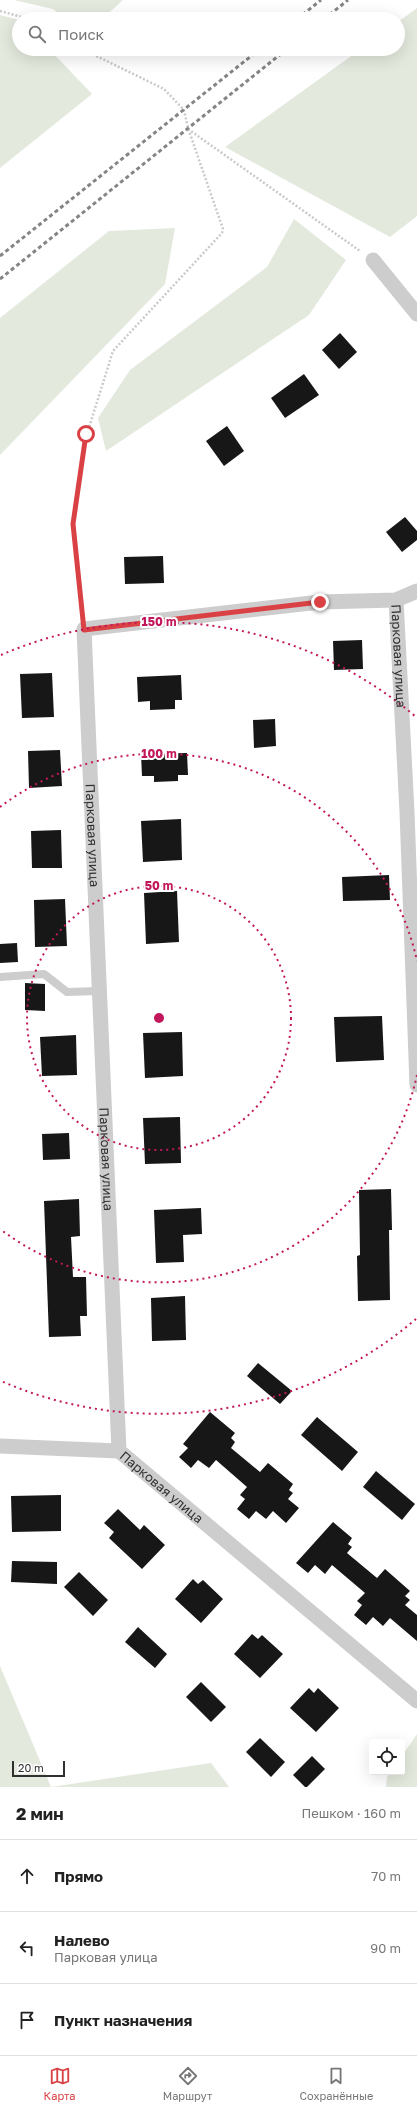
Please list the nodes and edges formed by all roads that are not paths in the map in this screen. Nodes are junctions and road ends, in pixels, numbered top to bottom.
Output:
1 (373, 260) road end
2 (417, 314) edge
3 (417, 591) edge
4 (396, 600) junction
5 (0, 977) edge
6 (98, 991) junction
7 (417, 1085) edge
8 (0, 1446) edge
9 (119, 1451) junction
10 (417, 1701) edge

1 - 2 street
3 - 4 street
4 - 6 street, Парковая улица
4 - 7 street, Парковая улица
5 - 6 lane
6 - 9 street, Парковая улица
8 - 9 street
9 - 10 street, Парковая улица

